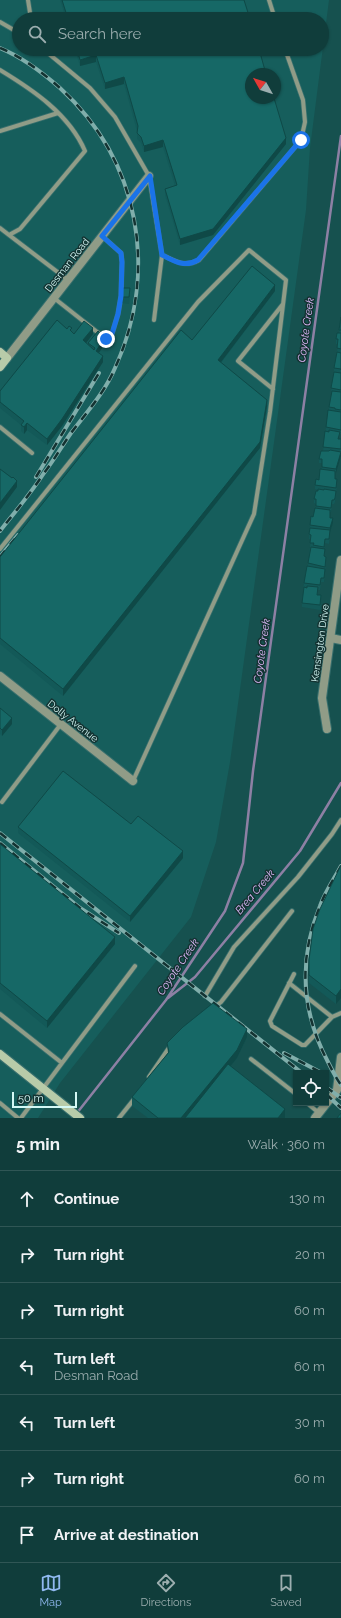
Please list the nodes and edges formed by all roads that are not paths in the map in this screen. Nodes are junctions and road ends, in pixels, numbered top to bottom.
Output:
1 (28, 0) edge
2 (269, 0) edge
3 (30, 12) edge
4 (273, 12) edge
5 (0, 22) edge
6 (12, 29) edge
7 (51, 56) edge
8 (287, 56) edge
9 (0, 70) edge
10 (58, 113) junction
11 (0, 131) edge
12 (150, 176) junction
13 (0, 228) edge
14 (9, 235) junction
15 (102, 236) junction
16 (162, 255) junction
17 (68, 280) junction
18 (54, 298) junction
19 (283, 304) junction
20 (154, 320) dead end
21 (0, 352) edge
22 (7, 358) junction
23 (0, 367) edge
24 (273, 389) junction
25 (0, 427) edge
26 (32, 453) dead end
27 (0, 548) edge
28 (341, 560) edge
29 (331, 638) junction
30 (341, 640) edge
31 (0, 676) edge
32 (61, 724) junction
33 (327, 729) dead end
34 (133, 781) joint
35 (2, 802) dead end
36 (341, 820) edge
37 (292, 911) dead end
38 (135, 966) dead end
39 (294, 974) dead end
40 (289, 983) junction
41 (205, 996) dead end
42 (341, 1012) edge
43 (0, 1014) edge
44 (206, 1014) edge
45 (332, 1017) junction
46 (177, 1039) edge
47 (0, 1054) edge
48 (341, 1057) edge
49 (251, 1059) dead end
50 (62, 1063) junction
51 (147, 1080) edge
52 (42, 1088) junction
53 (139, 1092) edge
54 (293, 1092) edge
55 (0, 1103) edge
56 (310, 1106) edge
57 (317, 1115) edge
58 (121, 1116) edge
59 (20, 1118) edge
60 (80, 1118) edge
61 (127, 1118) edge

1 - 3 lane
2 - 4 lane
5 - 6 lane
7 - 12 lane
8 - 16 lane
9 - 10 lane
10 - 11 lane
10 - 14 lane
12 - 15 street, Desman Road
12 - 16 lane
13 - 14 lane
14 - 17 lane
15 - 17 street, Desman Road
15 - 18 lane
16 - 20 lane
17 - 18 street, Desman Road
18 - 22 street, Desman Road
19 - 24 lane
19 - 24 lane
19 - 27 lane
21 - 22 street
22 - 23 street, Desman Road
24 - 34 lane
25 - 26 lane
28 - 29 street, Kensington Drive
29 - 30 street
29 - 33 street, Kensington Drive
31 - 32 street, Dolly Avenue
32 - 34 street, Dolly Avenue
32 - 35 lane
36 - 41 lane
37 - 44 lane
38 - 50 lane
39 - 40 lane
40 - 45 lane
40 - 45 lane
42 - 45 lane
43 - 50 lane
46 - 51 lane
47 - 52 street
48 - 57 street
49 - 54 lane
50 - 52 lane
52 - 59 lane
52 - 60 street
53 - 58 lane
55 - 59 lane
56 - 57 lane
58 - 61 lane

